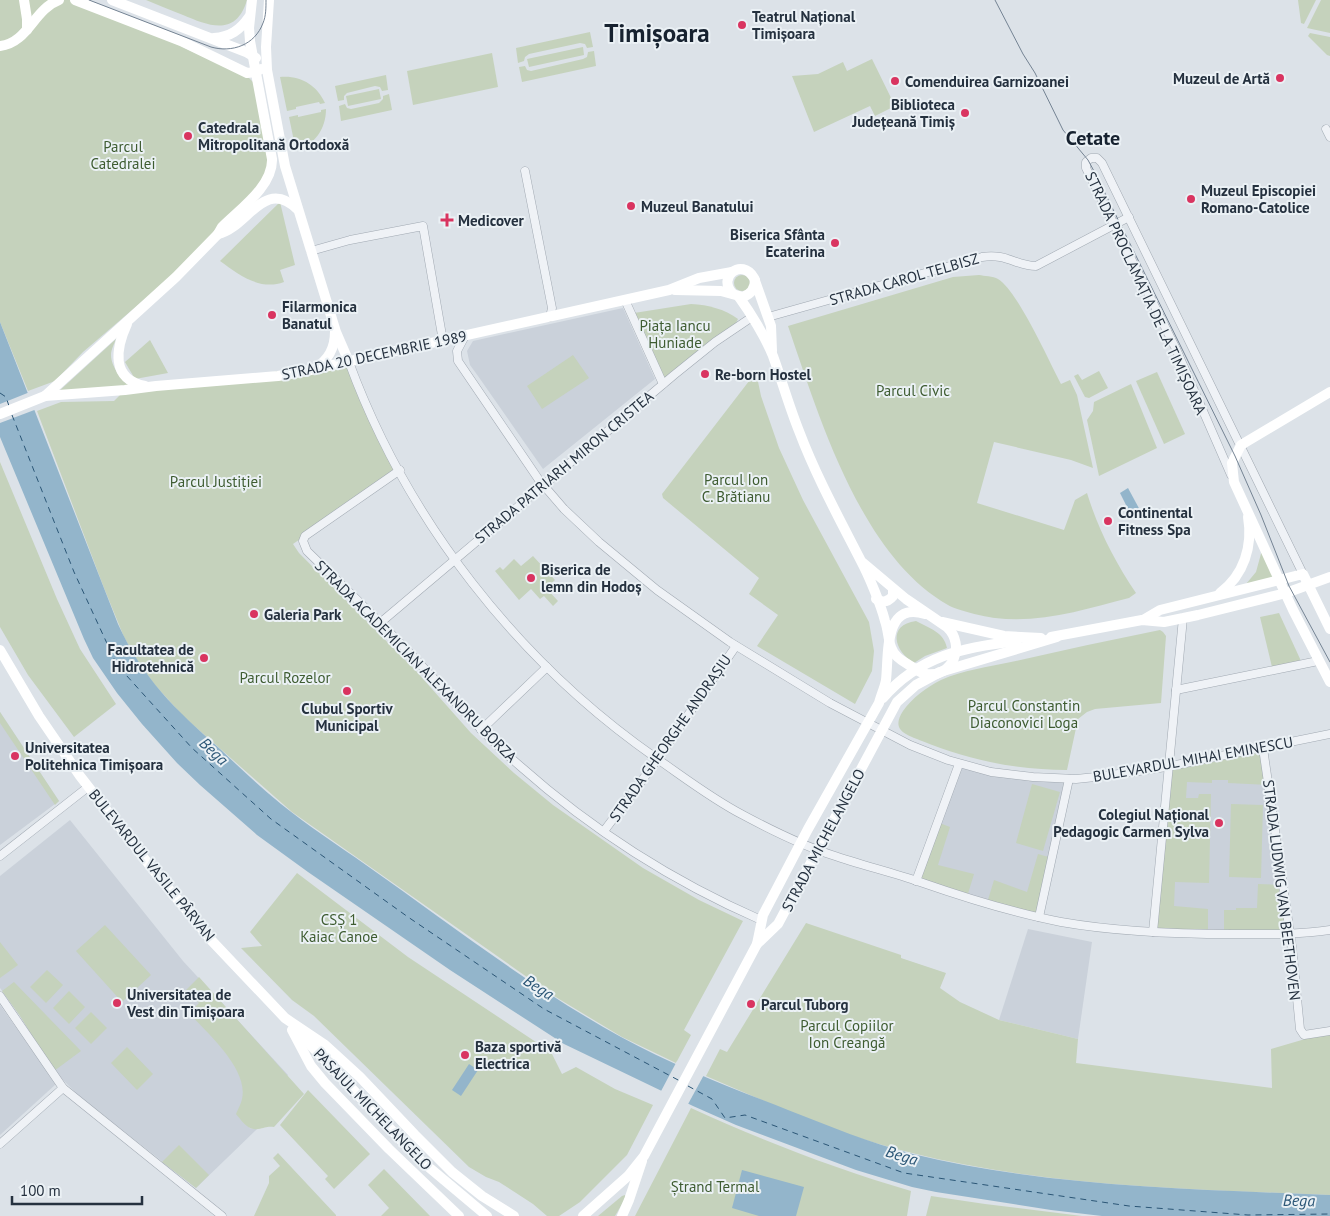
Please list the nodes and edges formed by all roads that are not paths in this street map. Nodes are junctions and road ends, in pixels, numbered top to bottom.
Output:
1 (24, 0) edge
2 (59, 0) edge
3 (75, 0) edge
4 (112, 0) edge
5 (252, 0) edge
6 (270, 0) edge
7 (249, 16) junction
8 (27, 30) junction
9 (204, 36) junction
10 (0, 46) edge
11 (252, 55) junction
12 (262, 65) junction
13 (238, 69) junction
14 (258, 89) junction
15 (1326, 129) dead end
16 (1330, 137) edge
17 (525, 171) dead end
18 (298, 210) junction
19 (1129, 217) junction
20 (1114, 225) junction
21 (218, 234) junction
22 (311, 251) junction
23 (732, 272) junction
24 (755, 280) junction
25 (669, 290) junction
26 (736, 295) junction
27 (625, 300) junction
28 (553, 314) junction
29 (752, 317) junction
30 (768, 317) junction
31 (128, 322) junction
32 (334, 323) junction
33 (465, 336) junction
34 (443, 341) junction
35 (772, 354) junction
36 (349, 362) junction
37 (302, 372) junction
38 (663, 384) junction
39 (156, 386) junction
40 (1330, 392) edge
41 (46, 396) junction
42 (0, 414) edge
43 (1241, 445) junction
44 (400, 470) junction
45 (1234, 482) junction
46 (543, 485) junction
47 (1242, 497) junction
48 (455, 559) junction
49 (862, 562) junction
50 (1303, 574) junction
51 (1330, 577) edge
52 (1280, 580) junction
53 (1308, 586) junction
54 (893, 589) junction
55 (1286, 593) junction
56 (1211, 597) junction
57 (876, 599) junction
58 (1183, 618) junction
59 (935, 620) junction
60 (1142, 620) junction
61 (380, 623) junction
62 (1330, 629) edge
63 (889, 637) junction
64 (1057, 637) junction
65 (736, 646) junction
66 (0, 650) edge
67 (956, 651) junction
68 (1318, 661) junction
69 (547, 667) junction
70 (915, 669) junction
71 (940, 672) junction
72 (1330, 682) edge
73 (1176, 690) junction
74 (879, 702) junction
75 (868, 724) junction
76 (481, 730) junction
77 (881, 731) junction
78 (1330, 734) edge
79 (1263, 748) junction
80 (658, 759) junction
81 (959, 764) junction
82 (1169, 766) junction
83 (1070, 778) junction
84 (88, 787) junction
85 (604, 832) junction
86 (801, 843) junction
87 (818, 850) junction
88 (0, 856) edge
89 (916, 881) junction
90 (1039, 917) junction
91 (761, 920) junction
92 (1330, 930) edge
93 (1153, 932) junction
94 (1290, 934) junction
95 (757, 944) junction
96 (0, 996) edge
97 (285, 1018) junction
98 (1330, 1031) edge
99 (63, 1088) junction
100 (0, 1144) edge
101 (644, 1156) junction
102 (222, 1216) edge
103 (459, 1216) edge
104 (487, 1216) edge
105 (514, 1216) edge
106 (583, 1216) edge
107 (622, 1216) edge

1 - 8 main road
2 - 8 main road
3 - 13 main road
4 - 9 main road
5 - 7 main road
6 - 12 main road
7 - 9 main road
7 - 11 main road
8 - 10 main road
9 - 11 main road
11 - 12 main road
12 - 13 main road
12 - 14 main road
12 - 18 main road
13 - 14 main road
14 - 21 main road
15 - 16 street
17 - 28 street
18 - 21 main road
18 - 22 main road
19 - 20 street
19 - 20 street, STRADA PROCLAMAȚIA DE LA TIMIȘOARA
19 - 43 street, STRADA PROCLAMAȚIA DE LA TIMIȘOARA
20 - 30 street, STRADA CAROL TELBISZ
20 - 45 street, STRADA PROCLAMAȚIA DE LA TIMIȘOARA
21 - 31 main road
22 - 32 main road
22 - 34 street
23 - 24 main road
23 - 25 main road, STRADA 20 DECEMBRIE 1989
23 - 26 main road
24 - 26 main road
24 - 30 main road
25 - 26 main road, STRADA 20 DECEMBRIE 1989
25 - 27 main road, STRADA 20 DECEMBRIE 1989
26 - 29 main road
27 - 28 main road, STRADA 20 DECEMBRIE 1989
27 - 38 street
28 - 33 main road, STRADA 20 DECEMBRIE 1989
29 - 35 main road
29 - 38 street, STRADA PATRIARH MIRON CRISTEA
30 - 35 main road
31 - 39 main road
31 - 41 main road
32 - 36 main road
32 - 37 main road
33 - 34 main road, STRADA 20 DECEMBRIE 1989
33 - 46 street, BULEVARDUL MIHAI EMINESCU
34 - 36 main road, STRADA 20 DECEMBRIE 1989
35 - 49 main road
36 - 37 main road, STRADA 20 DECEMBRIE 1989
36 - 44 street
37 - 39 main road, STRADA 20 DECEMBRIE 1989
38 - 46 street, STRADA PATRIARH MIRON CRISTEA
39 - 41 main road, STRADA 20 DECEMBRIE 1989
40 - 43 main road
41 - 42 main road
43 - 45 main road
43 - 50 street, STRADA PROCLAMAȚIA DE LA TIMIȘOARA
44 - 48 street
44 - 61 street, STRADA ACADEMICIAN ALEXANDRU BORZA
45 - 47 main road
46 - 48 street, STRADA PATRIARH MIRON CRISTEA
46 - 65 street, BULEVARDUL MIHAI EMINESCU
47 - 52 main road
47 - 56 main road
48 - 61 street, STRADA PATRIARH MIRON CRISTEA
48 - 69 street
49 - 54 main road
49 - 57 main road
50 - 52 main road
50 - 53 main road
51 - 53 main road
52 - 55 main road
52 - 56 main road
53 - 55 main road
53 - 62 main road
54 - 57 main road
54 - 59 main road
55 - 58 main road
55 - 68 main road
56 - 60 main road
57 - 63 main road
58 - 60 main road
58 - 73 street
59 - 63 main road
59 - 64 main road
59 - 67 main road
60 - 64 main road
61 - 76 street, STRADA ACADEMICIAN ALEXANDRU BORZA
63 - 70 main road
63 - 74 main road
64 - 67 main road
64 - 71 main road
65 - 75 street, BULEVARDUL MIHAI EMINESCU
65 - 80 street, STRADA GHEORGHE ANDRAȘIU
66 - 84 main road, BULEVARDUL VASILE PÂRVAN
67 - 70 main road
67 - 71 main road
68 - 72 main road
68 - 73 street
69 - 76 street
69 - 80 street
70 - 71 main road
70 - 74 main road
71 - 77 main road, STRADA MICHELANGELO
73 - 82 street
74 - 75 main road, STRADA MICHELANGELO
75 - 77 street, BULEVARDUL MIHAI EMINESCU
75 - 86 main road, STRADA MICHELANGELO
76 - 85 street, STRADA ACADEMICIAN ALEXANDRU BORZA
77 - 81 street, BULEVARDUL MIHAI EMINESCU
77 - 87 main road, STRADA MICHELANGELO
78 - 79 street, BULEVARDUL MIHAI EMINESCU
79 - 82 street, BULEVARDUL MIHAI EMINESCU
79 - 94 street, STRADA LUDWIG VAN BEETHOVEN
80 - 85 street, STRADA GHEORGHE ANDRAȘIU
80 - 86 street
81 - 83 street, BULEVARDUL MIHAI EMINESCU
81 - 89 street
82 - 83 street, BULEVARDUL MIHAI EMINESCU
82 - 93 street
83 - 90 street
84 - 88 street
84 - 97 main road, BULEVARDUL VASILE PÂRVAN
85 - 91 street, STRADA ACADEMICIAN ALEXANDRU BORZA
86 - 87 street
86 - 91 main road, STRADA MICHELANGELO
87 - 89 street
87 - 95 main road, STRADA MICHELANGELO
89 - 90 street
90 - 93 street
91 - 95 main road, STRADA MICHELANGELO
92 - 94 street
93 - 94 street
94 - 98 street, STRADA LUDWIG VAN BEETHOVEN
95 - 101 main road, STRADA MICHELANGELO
96 - 99 street
97 - 103 main road, BULEVARDUL VASILE PÂRVAN
97 - 104 main road, PASAJUL MICHELANGELO
97 - 105 main road, BULEVARDUL VASILE PÂRVAN
99 - 100 street
99 - 102 street
101 - 106 main road, STRADA MICHELANGELO
101 - 107 main road, STRADA MICHELANGELO

